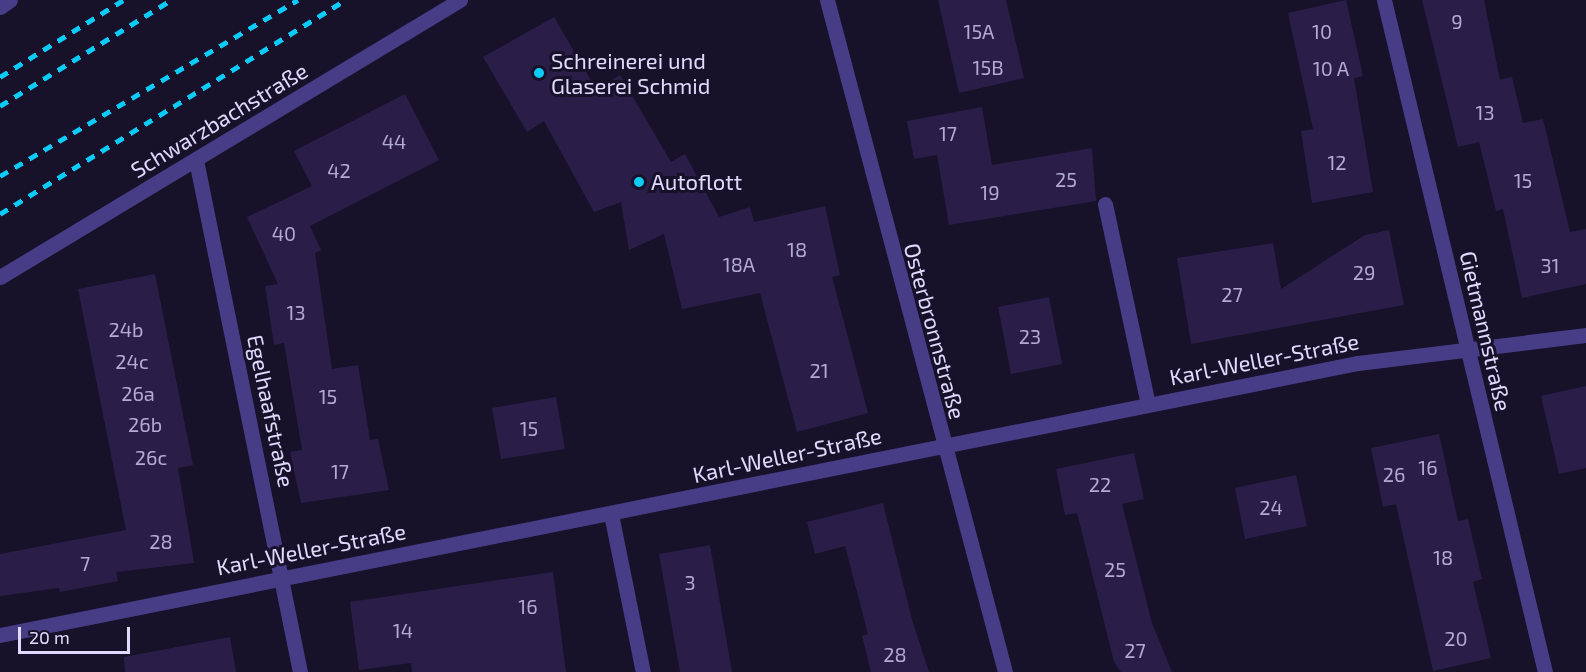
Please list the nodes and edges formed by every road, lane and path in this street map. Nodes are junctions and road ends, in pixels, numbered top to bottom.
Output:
1 (10, 0) edge
2 (460, 0) edge
3 (827, 0) edge
4 (1384, 0) edge
5 (0, 7) edge
6 (196, 160) junction
7 (1105, 204) dead end
8 (0, 277) edge
9 (1586, 334) edge
10 (1467, 347) junction
11 (1148, 404) junction
12 (943, 445) junction
13 (611, 514) junction
14 (282, 577) junction
15 (0, 635) edge
16 (300, 672) edge
17 (643, 672) edge
18 (1005, 672) edge
19 (1545, 672) edge

1 - 5 street
2 - 6 street, Schwarzbachstraße
3 - 12 street, Osterbronnstraße
4 - 10 street, Gietmannstraße
6 - 8 street, Schwarzbachstraße
6 - 14 street, Egelhaafstraße
7 - 11 street
9 - 10 street, Karl-Weller-Straße
10 - 11 street, Karl-Weller-Straße
10 - 19 street, Gietmannstraße
11 - 12 street, Karl-Weller-Straße
12 - 13 street, Karl-Weller-Straße
12 - 18 street, Osterbronnstraße
13 - 14 street, Karl-Weller-Straße
13 - 17 street
14 - 15 street, Karl-Weller-Straße
14 - 16 street, Egelhaafstraße

